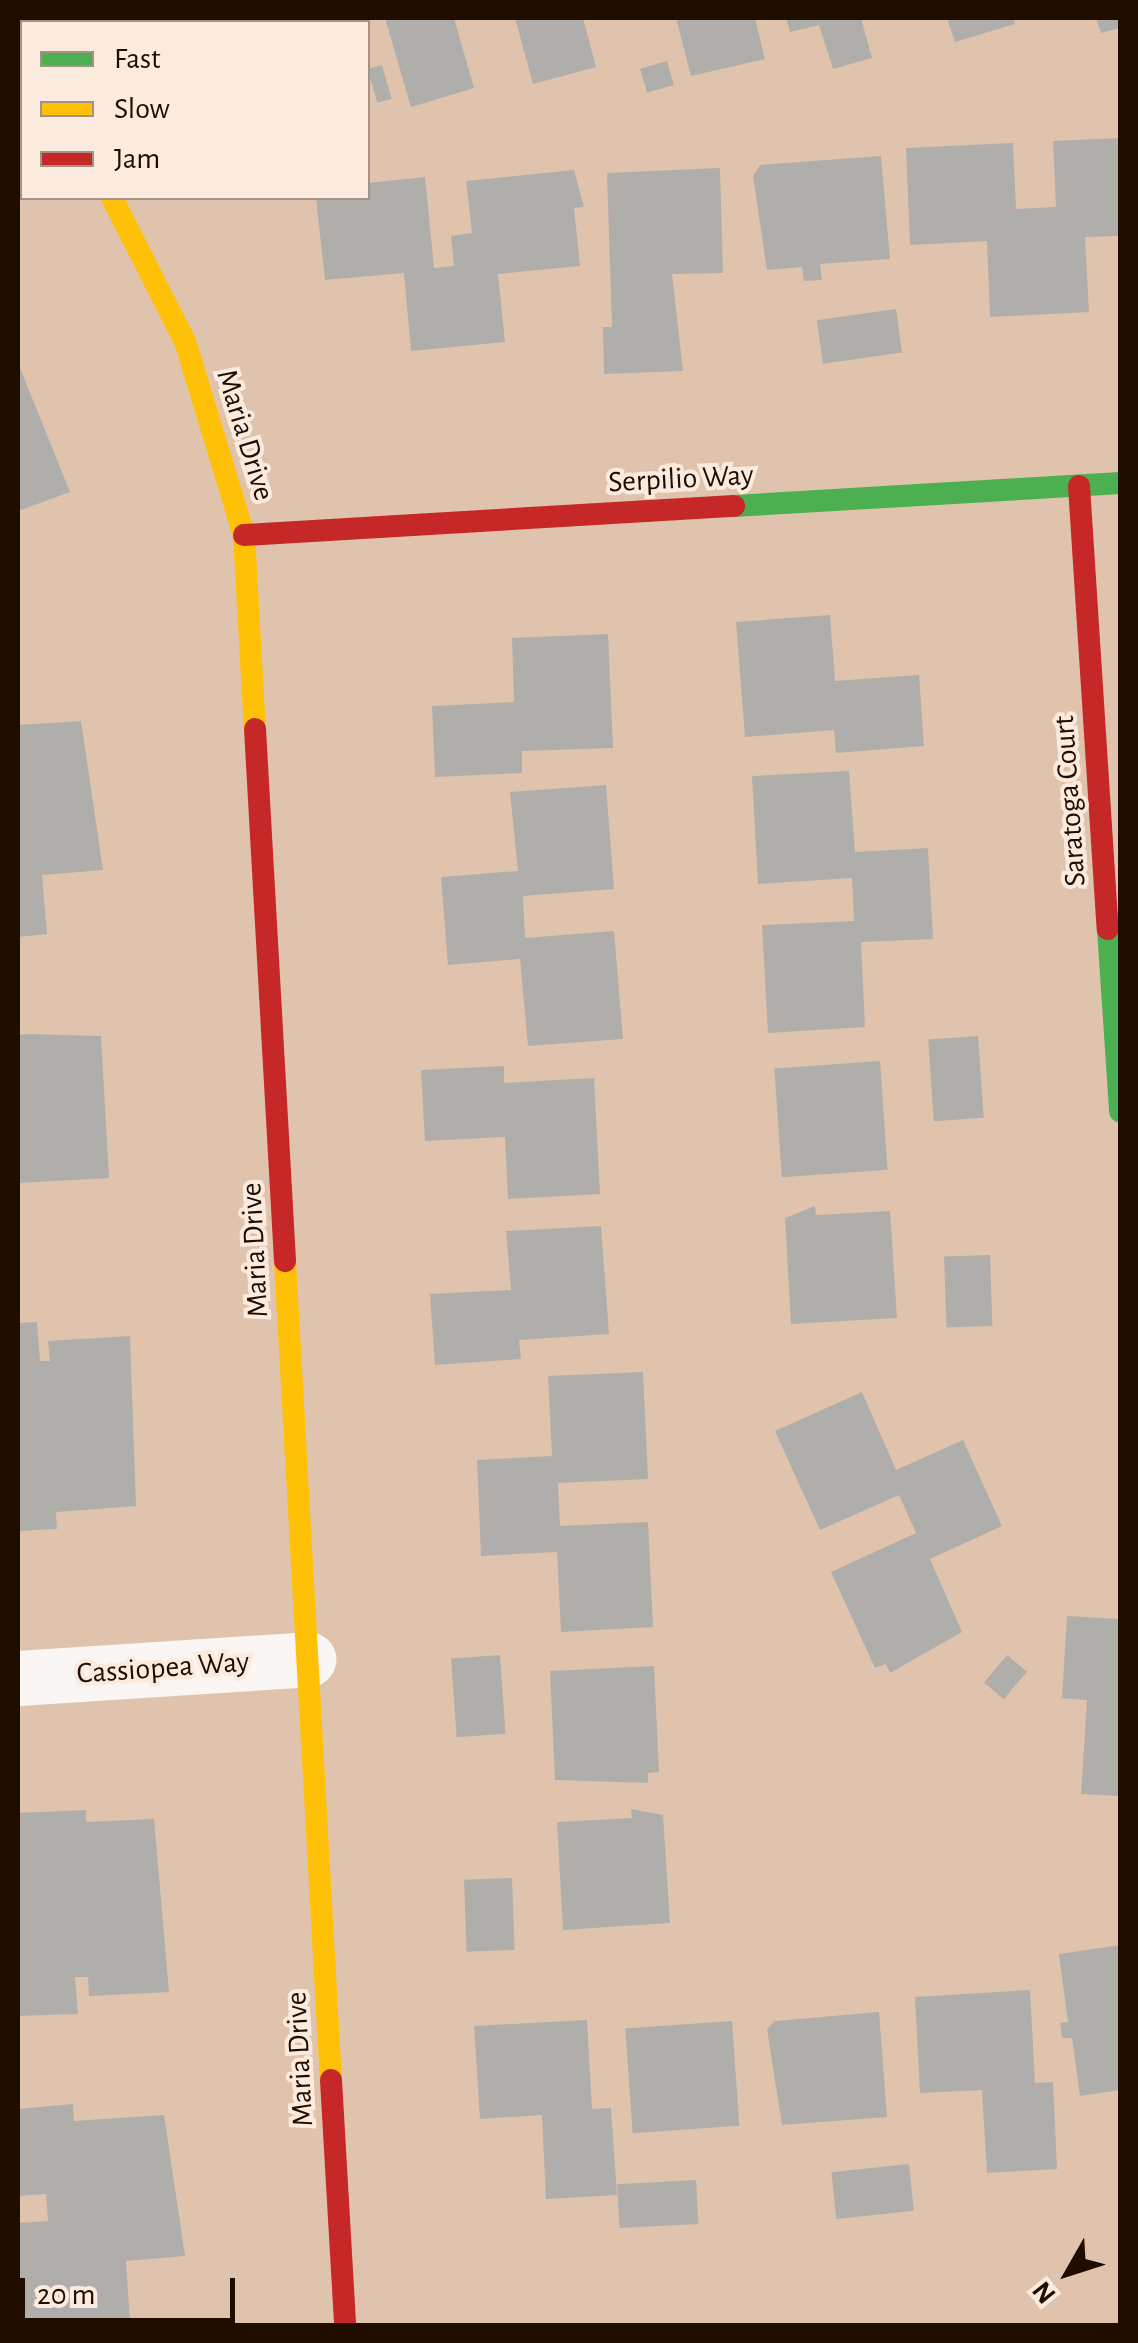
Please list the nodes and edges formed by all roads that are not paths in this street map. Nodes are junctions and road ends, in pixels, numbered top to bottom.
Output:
1 (113, 200) edge
2 (1120, 483) edge
3 (1080, 486) junction
4 (244, 535) junction
5 (1120, 1112) edge
6 (308, 1659) junction
7 (18, 1678) edge
8 (345, 2326) edge

1 - 4 street, Maria Drive
2 - 3 street, Serpilio Way
3 - 4 street, Serpilio Way
3 - 5 street, Saratoga Court
4 - 6 street, Maria Drive
6 - 7 street, Cassiopea Way
6 - 8 street, Maria Drive

